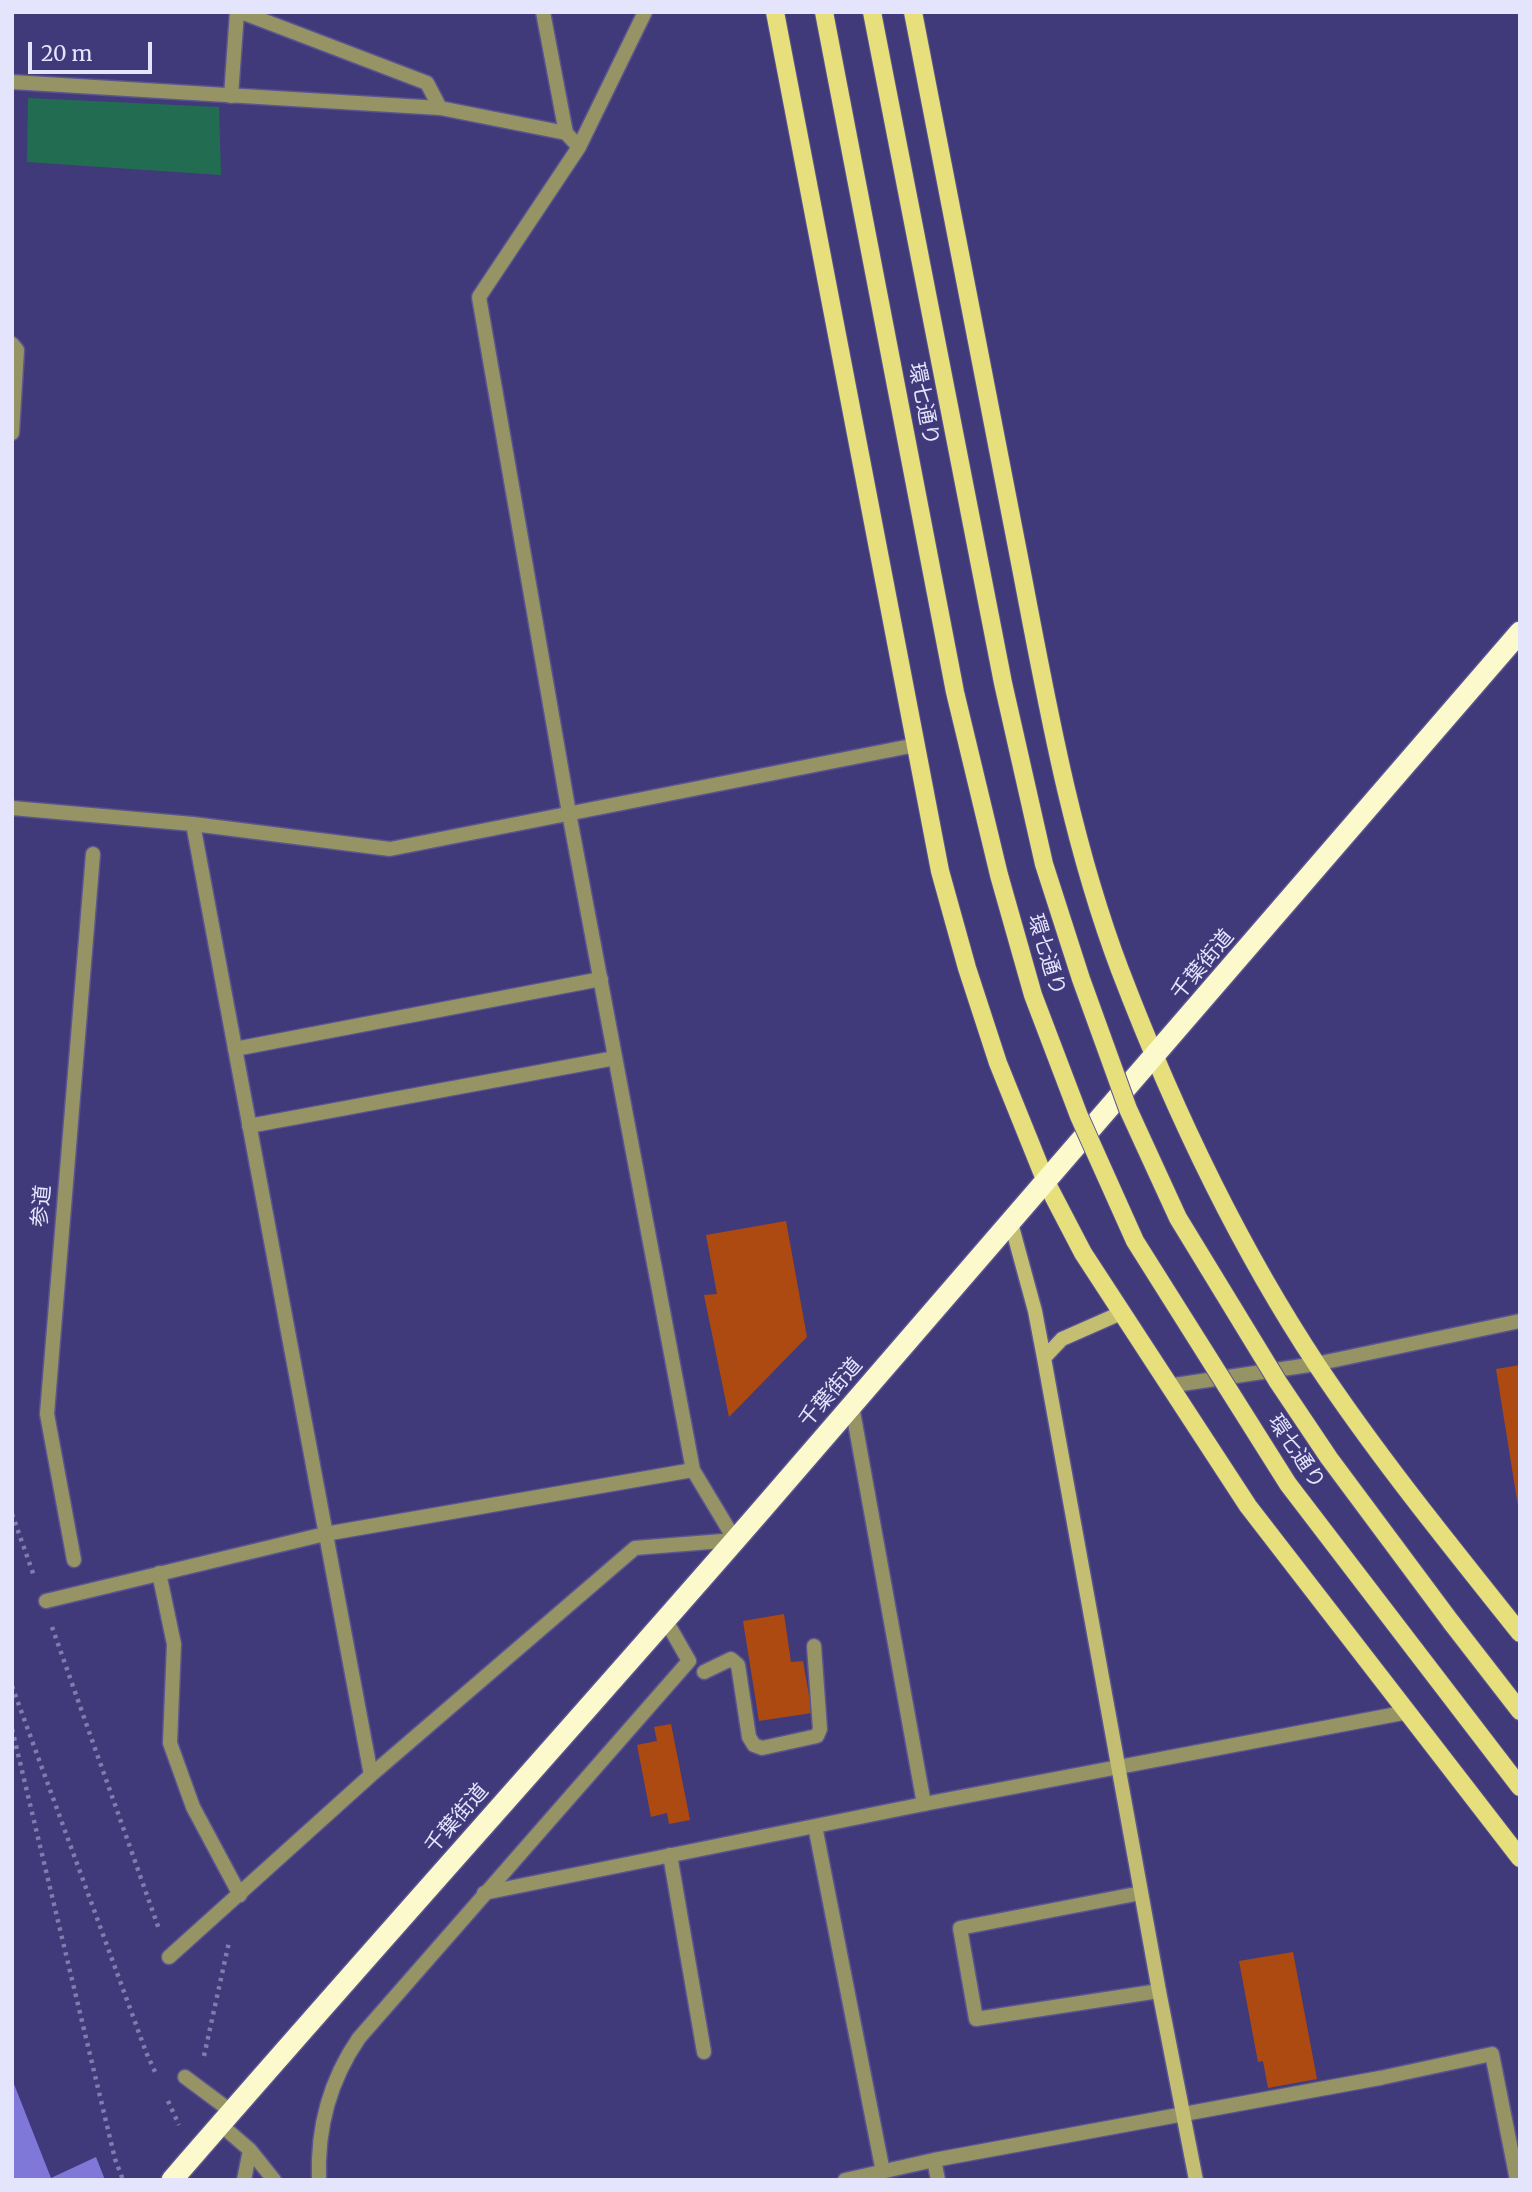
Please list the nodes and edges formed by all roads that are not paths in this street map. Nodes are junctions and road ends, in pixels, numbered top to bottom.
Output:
1 (239, 12) edge
2 (543, 12) edge
3 (645, 12) edge
4 (775, 12) edge
5 (824, 12) edge
6 (872, 12) edge
7 (913, 12) edge
8 (12, 82) edge
9 (231, 96) junction
10 (440, 108) junction
11 (566, 134) junction
12 (579, 147) junction
13 (12, 344) edge
14 (12, 433) edge
15 (1520, 632) edge
16 (916, 745) junction
17 (12, 808) edge
18 (569, 813) junction
19 (193, 824) junction
20 (93, 854) dead end
21 (601, 979) junction
22 (235, 1049) junction
23 (1157, 1057) junction
24 (615, 1058) junction
25 (249, 1126) junction
26 (1046, 1182) junction
27 (1012, 1223) junction
28 (1121, 1313) junction
29 (1520, 1321) edge
30 (1044, 1358) junction
31 (1316, 1364) junction
32 (1167, 1386) junction
33 (852, 1406) junction
34 (693, 1470) junction
35 (324, 1534) junction
36 (735, 1540) junction
37 (74, 1560) dead end
38 (159, 1573) junction
39 (46, 1601) dead end
40 (665, 1619) junction
41 (1520, 1633) edge
42 (814, 1646) dead end
43 (704, 1672) dead end
44 (1520, 1711) edge
45 (1408, 1712) junction
46 (1118, 1767) junction
47 (371, 1775) junction
48 (1520, 1787) edge
49 (924, 1804) junction
50 (815, 1826) junction
51 (670, 1855) junction
52 (1520, 1858) edge
53 (1141, 1892) junction
54 (484, 1893) junction
55 (240, 1895) junction
56 (169, 1957) road end
57 (1158, 1991) junction
58 (704, 2052) dead end
59 (185, 2077) road end
60 (1184, 2114) junction
61 (227, 2119) junction
62 (250, 2150) junction
63 (934, 2160) junction
64 (883, 2172) junction
65 (172, 2180) edge
66 (244, 2180) edge
67 (274, 2180) edge
68 (318, 2180) edge
69 (845, 2180) edge
70 (938, 2180) edge
71 (1196, 2180) edge
72 (1517, 2180) edge

1 - 9 street
1 - 10 street
2 - 11 street
3 - 12 street
4 - 16 main road
5 - 48 main road, 環七通り, bridge
6 - 44 main road, 環七通り, bridge
7 - 23 main road
8 - 9 street
9 - 10 street
10 - 11 street
11 - 12 street
12 - 18 street
13 - 14 street
15 - 23 highway, 千葉街道
16 - 18 street
16 - 26 main road
17 - 19 street
18 - 19 street
18 - 21 street
19 - 22 street
20 - 37 street, 参道
21 - 22 street
21 - 24 street
22 - 25 street
23 - 26 highway, 千葉街道
23 - 31 main road
24 - 25 street
24 - 34 street
25 - 35 street
26 - 27 highway, 千葉街道
26 - 28 main road
27 - 30 street
27 - 33 highway, 千葉街道
28 - 30 street
28 - 32 main road
29 - 31 street
30 - 46 street
31 - 32 street
31 - 41 main road
32 - 45 main road
33 - 36 highway, 千葉街道
33 - 49 street
34 - 35 street
34 - 36 street
35 - 38 street
35 - 47 street
36 - 40 highway, 千葉街道
36 - 47 street
38 - 39 street
38 - 55 street
40 - 54 street
40 - 61 highway, 千葉街道
42 - 43 street
45 - 46 street
45 - 52 main road
46 - 49 street
46 - 53 street
47 - 55 street
49 - 50 street
50 - 51 street
50 - 64 street
51 - 54 street
51 - 58 street
53 - 57 street
53 - 57 street
54 - 68 street
55 - 56 street
57 - 60 street
59 - 61 street
60 - 63 street
60 - 71 street
60 - 72 street
61 - 62 street
61 - 65 highway, 千葉街道
62 - 66 street
62 - 67 street
63 - 64 street
63 - 70 street
64 - 69 street

